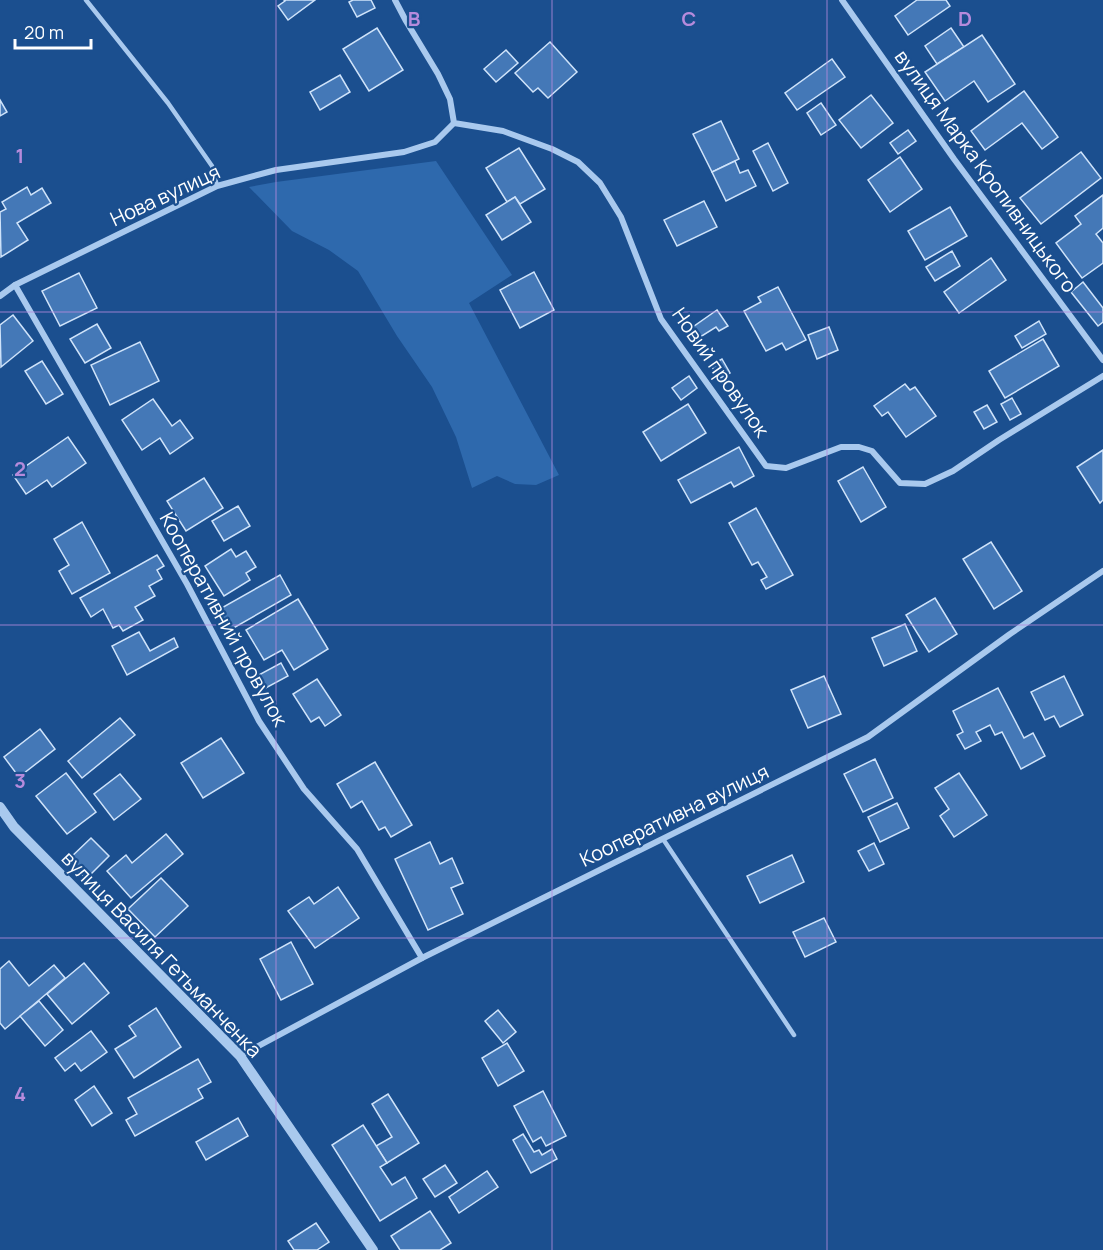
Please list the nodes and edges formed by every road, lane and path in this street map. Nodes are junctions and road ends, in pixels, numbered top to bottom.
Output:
1 (86, 0) edge
2 (395, 0) edge
3 (842, 0) edge
4 (454, 123) junction
5 (217, 186) junction
6 (15, 285) junction
7 (0, 296) edge
8 (1101, 351) edge
9 (1103, 360) edge
10 (1103, 376) edge
11 (1103, 572) edge
12 (0, 807) edge
13 (663, 839) junction
14 (422, 958) junction
15 (794, 1035) dead end
16 (240, 1056) junction
17 (373, 1250) edge

1 - 5 lane
2 - 4 street
3 - 8 street, вулиця Марка Кропивницького
4 - 5 street, Нова вулиця
4 - 10 street, Новий провулок
5 - 6 street, Нова вулиця
6 - 7 street, Нова вулиця
6 - 14 street, Кооперативний провулок
8 - 9 street, вулиця Марка Кропивницького
11 - 13 street, Кооперативна вулиця
12 - 16 street, вулиця Василя Гетьманченка
13 - 14 street, Кооперативна вулиця
13 - 15 lane
14 - 16 street, Кооперативна вулиця
16 - 17 street, вулиця Василя Гетьманченка

